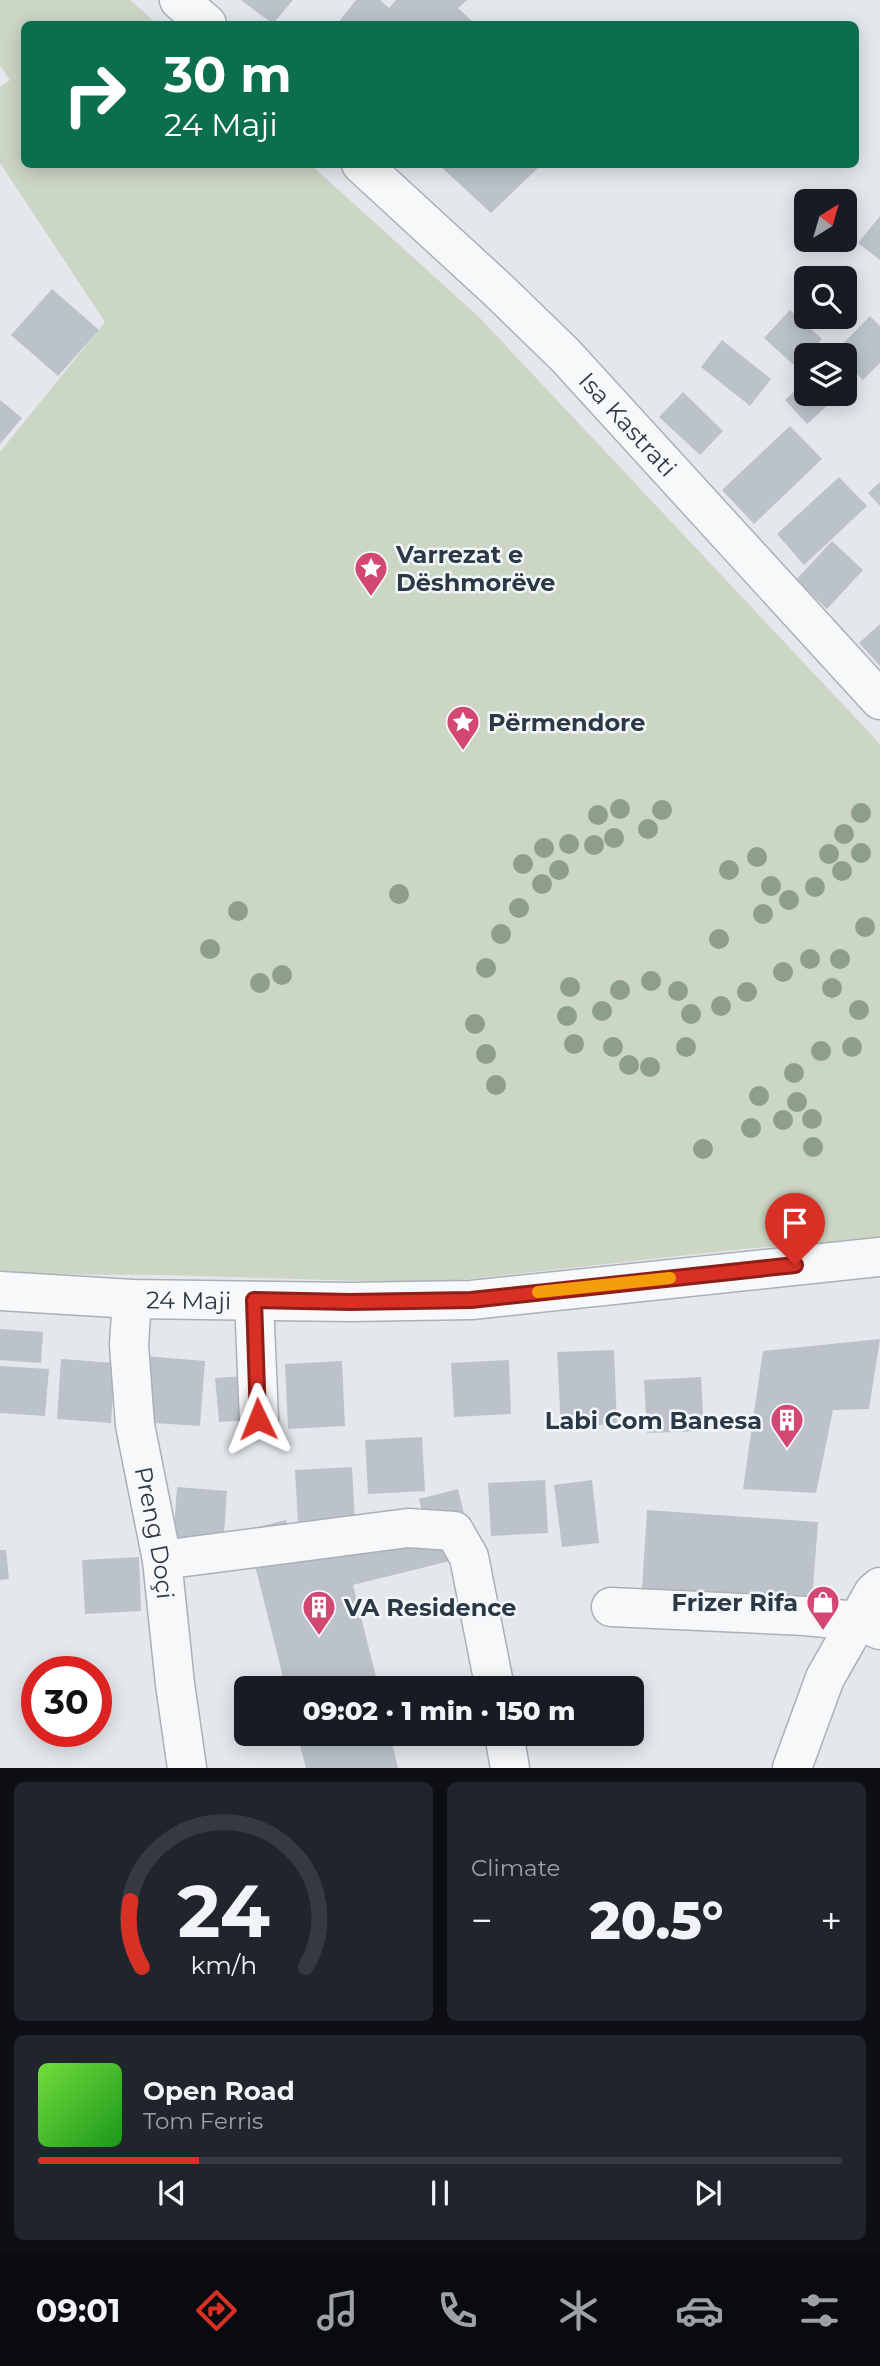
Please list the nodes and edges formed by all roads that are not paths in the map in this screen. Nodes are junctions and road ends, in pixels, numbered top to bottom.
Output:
1 (179, 0) edge
2 (204, 21) edge
3 (365, 168) edge
4 (880, 700) edge
5 (880, 1257) edge
6 (0, 1291) edge
7 (132, 1299) junction
8 (254, 1300) junction
9 (258, 1419) dead end
10 (162, 1560) junction
11 (880, 1587) edge
12 (611, 1607) dead end
13 (869, 1625) edge
14 (492, 1676) edge
15 (506, 1746) edge
16 (187, 1768) edge
17 (510, 1768) edge
18 (792, 1768) edge

1 - 2 street
3 - 4 street, Isa Kastrati
5 - 8 street, 24 Maji
6 - 7 street, 24 Maji
7 - 8 street, 24 Maji
7 - 10 street, Preng Doçi
8 - 9 street
10 - 14 street
10 - 16 street, Preng Doçi
11 - 13 street
12 - 13 street
13 - 18 street
15 - 17 street

